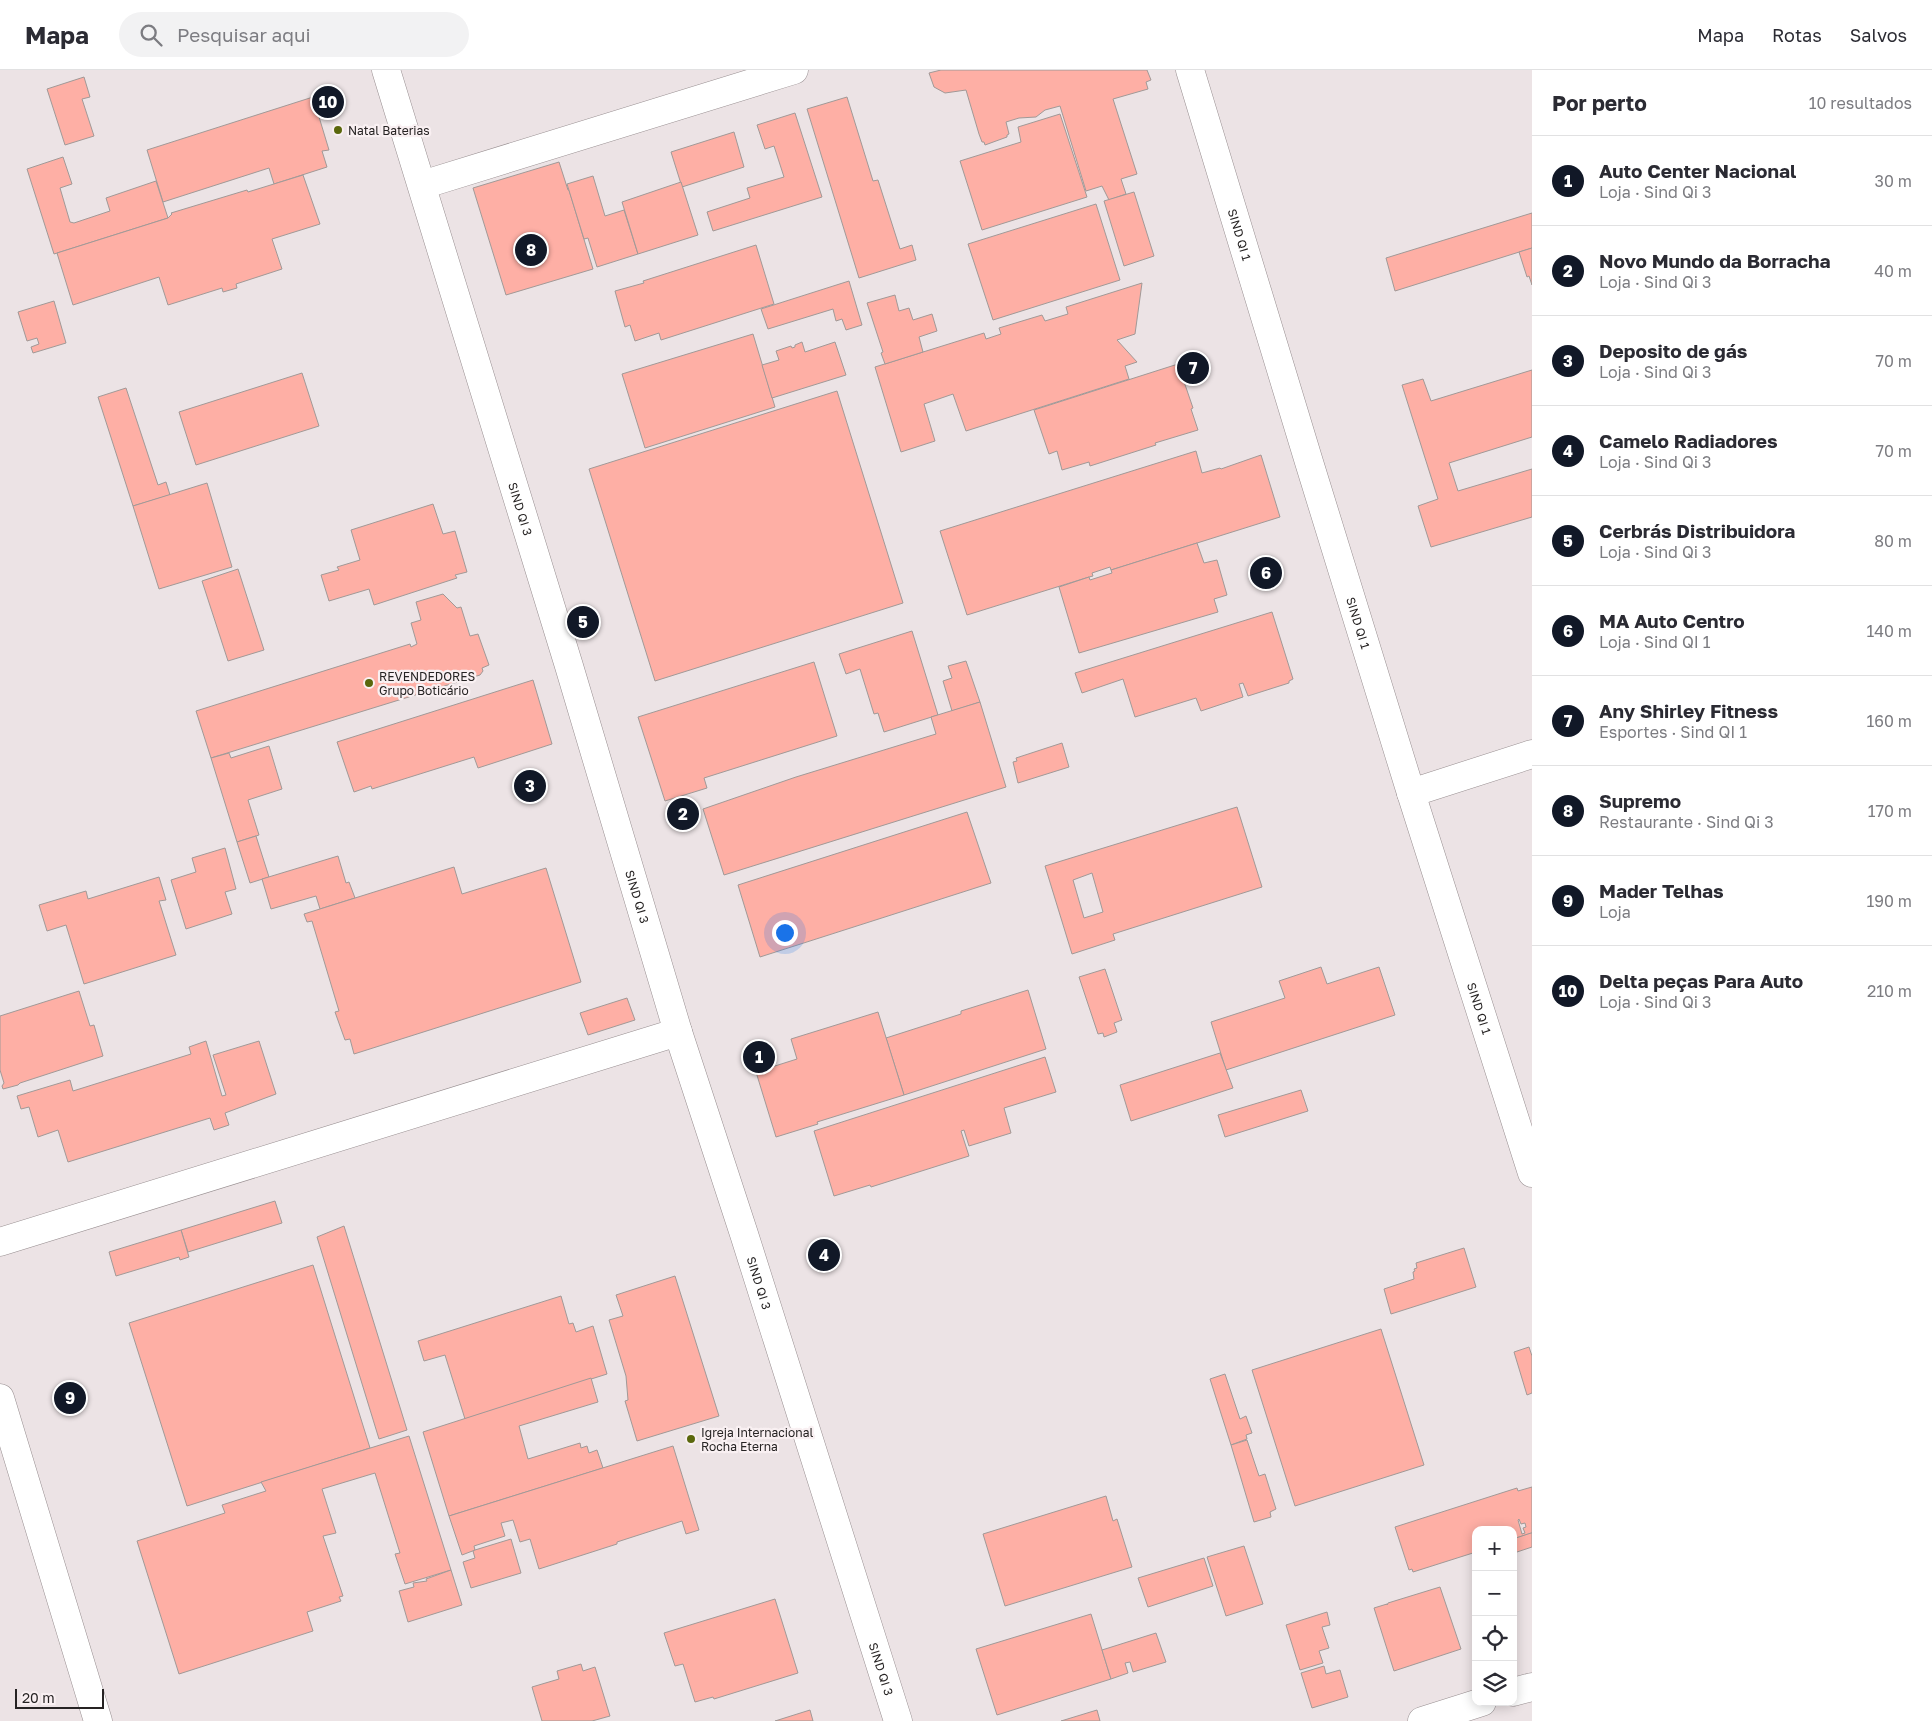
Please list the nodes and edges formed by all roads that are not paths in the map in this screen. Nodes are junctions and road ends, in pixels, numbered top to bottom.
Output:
1 (386, 70) edge
2 (794, 70) edge
3 (1190, 70) edge
4 (422, 185) junction
5 (1532, 754) edge
6 (1411, 793) junction
7 (678, 1032) junction
8 (1532, 1173) edge
9 (0, 1242) edge
10 (0, 1398) edge
11 (1532, 1686) edge
12 (1517, 1691) edge
13 (1472, 1705) edge
14 (98, 1721) edge
15 (898, 1721) edge
16 (1422, 1721) edge

1 - 4 street, SIND QI 3
2 - 4 street
3 - 6 street, SIND QI 1
4 - 7 street, SIND QI 3
5 - 6 street
6 - 8 street, SIND QI 1
7 - 9 street
7 - 15 street, SIND QI 3
10 - 14 street
11 - 12 street
13 - 16 street

